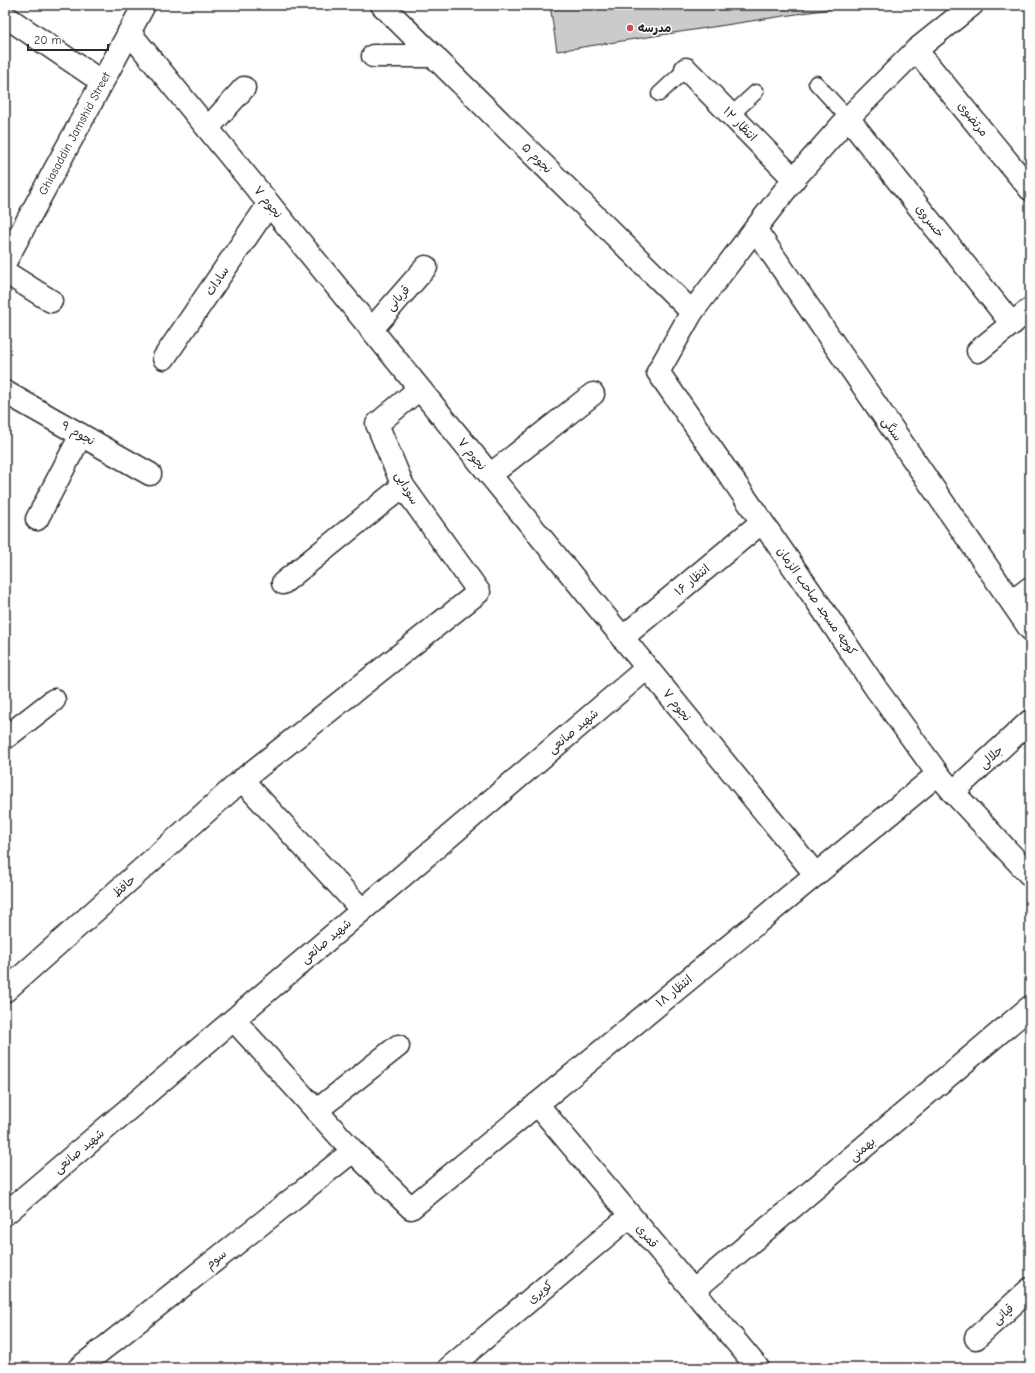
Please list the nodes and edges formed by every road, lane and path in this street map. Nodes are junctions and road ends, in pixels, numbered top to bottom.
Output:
1 (144, 5) edge
2 (382, 5) edge
3 (972, 5) edge
4 (5, 16) edge
5 (129, 32) junction
6 (916, 50) junction
7 (373, 56) dead end
8 (434, 56) junction
9 (686, 69) joint
10 (102, 82) junction
11 (816, 82) dead end
12 (244, 88) dead end
13 (756, 92) dead end
14 (659, 94) dead end
15 (731, 115) junction
16 (848, 118) junction
17 (208, 128) junction
18 (794, 179) junction
19 (1030, 189) edge
20 (269, 204) junction
21 (755, 229) junction
22 (5, 262) edge
23 (426, 267) dead end
24 (5, 272) edge
25 (51, 301) dead end
26 (1030, 309) edge
27 (692, 312) junction
28 (1012, 324) junction
29 (371, 330) junction
30 (978, 351) dead end
31 (164, 358) dead end
32 (420, 389) junction
33 (5, 392) edge
34 (593, 394) dead end
35 (80, 435) junction
36 (150, 474) dead end
37 (490, 475) junction
38 (403, 486) junction
39 (37, 519) dead end
40 (762, 522) junction
41 (283, 583) dead end
42 (1030, 588) edge
43 (479, 592) joint
44 (1012, 602) junction
45 (1030, 629) edge
46 (622, 638) junction
47 (647, 668) junction
48 (54, 700) dead end
49 (1030, 721) edge
50 (5, 738) edge
51 (938, 774) junction
52 (242, 780) junction
53 (953, 792) junction
54 (816, 875) junction
55 (1030, 875) edge
56 (362, 910) junction
57 (5, 991) edge
58 (1030, 1007) edge
59 (234, 1020) junction
60 (398, 1046) dead end
61 (537, 1104) junction
62 (316, 1111) junction
63 (353, 1151) junction
64 (5, 1214) edge
65 (630, 1216) junction
66 (1030, 1289) edge
67 (693, 1291) junction
68 (976, 1338) dead end
69 (79, 1368) edge
70 (449, 1368) edge
71 (758, 1368) edge

1 - 5 street, Ghiasaddin Jamshid Street
2 - 8 street, نجوم ۵
3 - 6 street
4 - 10 street
5 - 10 street, Ghiasaddin Jamshid Street
5 - 17 street, نجوم ۷
6 - 16 street
6 - 19 street, مرتضوی
7 - 8 street
8 - 27 street, نجوم ۵
9 - 14 lane
9 - 15 street, انتظار ۱۲
10 - 22 street, Ghiasaddin Jamshid Street
11 - 16 lane
12 - 17 street
13 - 15 lane
15 - 18 street, انتظار ۱۲
16 - 18 street
16 - 28 street, خسروی
17 - 20 street, نجوم ۷
18 - 21 street
20 - 29 street, نجوم ۷
20 - 31 street, سادات
21 - 27 street
21 - 44 street, سنگی
23 - 29 street, قربانی
24 - 25 street
26 - 28 street
27 - 40 street, کوچه مسجد صاحب الزمان
28 - 30 street
29 - 32 street, نجوم ۷
32 - 37 street, نجوم ۷
32 - 38 street, سودایی
33 - 35 street, نجوم ۹
34 - 37 street
35 - 36 street, نجوم ۹
35 - 39 street
37 - 46 street, نجوم ۷
38 - 41 street
38 - 43 street, سودایی
40 - 46 street, انتظار ۱۶
40 - 51 street, کوچه مسجد صاحب الزمان
42 - 44 street
43 - 52 street, حافظ
44 - 45 street, سنگی
46 - 47 street, نجوم ۷
47 - 54 street, نجوم ۷
47 - 56 street, شهید صانعی
48 - 50 street
49 - 53 street, جلالی
51 - 53 street, کوچه مسجد صاحب الزمان
51 - 54 street, انتظار ۱۸
52 - 56 street
52 - 57 street, حافظ
53 - 55 street, کوچه مسجد صاحب الزمان
54 - 61 street, انتظار ۱۸
56 - 59 street, شهید صانعی
58 - 67 street, بهمنی
59 - 62 street
59 - 64 street, شهید صانعی
60 - 62 street
61 - 63 street, انتظار ۱۸
61 - 65 street, قمری
62 - 63 street
63 - 69 street, سوم
65 - 67 street, قمری
65 - 70 street, کویری
66 - 68 street, قپانی
67 - 71 street, قمری

